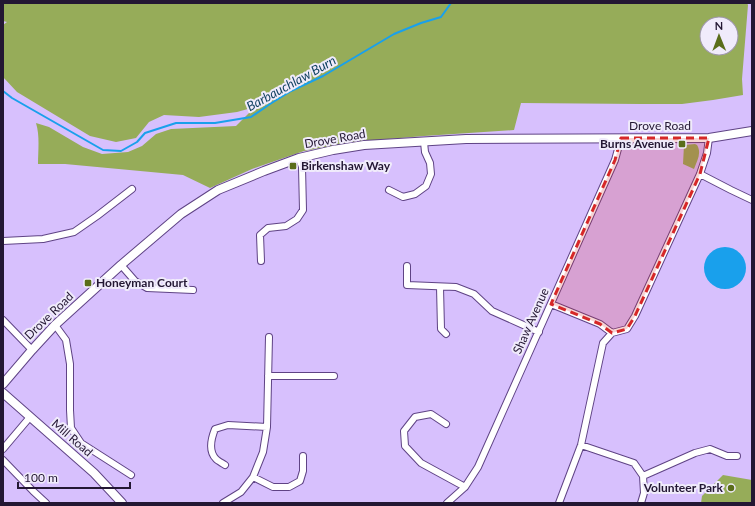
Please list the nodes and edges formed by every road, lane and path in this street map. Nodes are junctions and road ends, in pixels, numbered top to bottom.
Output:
1 (752, 130) edge
2 (621, 138) junction
3 (709, 138) junction
4 (424, 142) junction
5 (300, 158) junction
6 (700, 174) junction
7 (132, 189) dead end
8 (389, 190) dead end
9 (752, 200) edge
10 (3, 241) edge
11 (261, 261) dead end
12 (121, 265) junction
13 (407, 266) dead end
14 (440, 287) junction
15 (193, 290) dead end
16 (551, 304) junction
17 (3, 320) edge
18 (55, 325) junction
19 (538, 332) junction
20 (612, 333) junction
21 (446, 334) dead end
22 (269, 337) dead end
23 (32, 350) junction
24 (268, 376) junction
25 (334, 376) dead end
26 (3, 384) edge
27 (3, 393) edge
28 (30, 417) junction
29 (446, 424) dead end
30 (267, 427) junction
31 (581, 445) junction
32 (3, 448) edge
33 (303, 456) dead end
34 (737, 456) dead end
35 (3, 460) edge
36 (225, 465) dead end
37 (130, 475) dead end
38 (643, 476) junction
39 (253, 477) junction
40 (465, 487) junction
41 (46, 503) edge
42 (122, 503) edge
43 (223, 503) edge
44 (447, 503) edge
45 (559, 503) edge
46 (641, 503) edge

1 - 3 street, Drove Road
2 - 3 street, Drove Road
2 - 4 street, Drove Road
2 - 16 street, Shaw Avenue
3 - 6 street
4 - 5 street, Drove Road
4 - 8 street
5 - 11 street
5 - 12 street, Drove Road
6 - 9 street
6 - 20 street
7 - 10 street
12 - 15 street
12 - 18 street, Drove Road
13 - 14 street
14 - 19 street
14 - 21 street
16 - 19 street, Shaw Avenue
16 - 20 street
17 - 23 street
18 - 23 street, Drove Road
18 - 37 street
19 - 40 street, Shaw Avenue
20 - 31 street
22 - 24 street
23 - 26 street, Drove Road
24 - 25 street
24 - 30 street
27 - 28 street, Mill Road
28 - 32 street
28 - 42 street, Mill Road
29 - 40 street
30 - 36 street
30 - 39 street
31 - 38 street
31 - 45 street
33 - 39 street
34 - 38 street
35 - 41 street
38 - 46 street
39 - 43 street
40 - 44 street, Shaw Avenue

